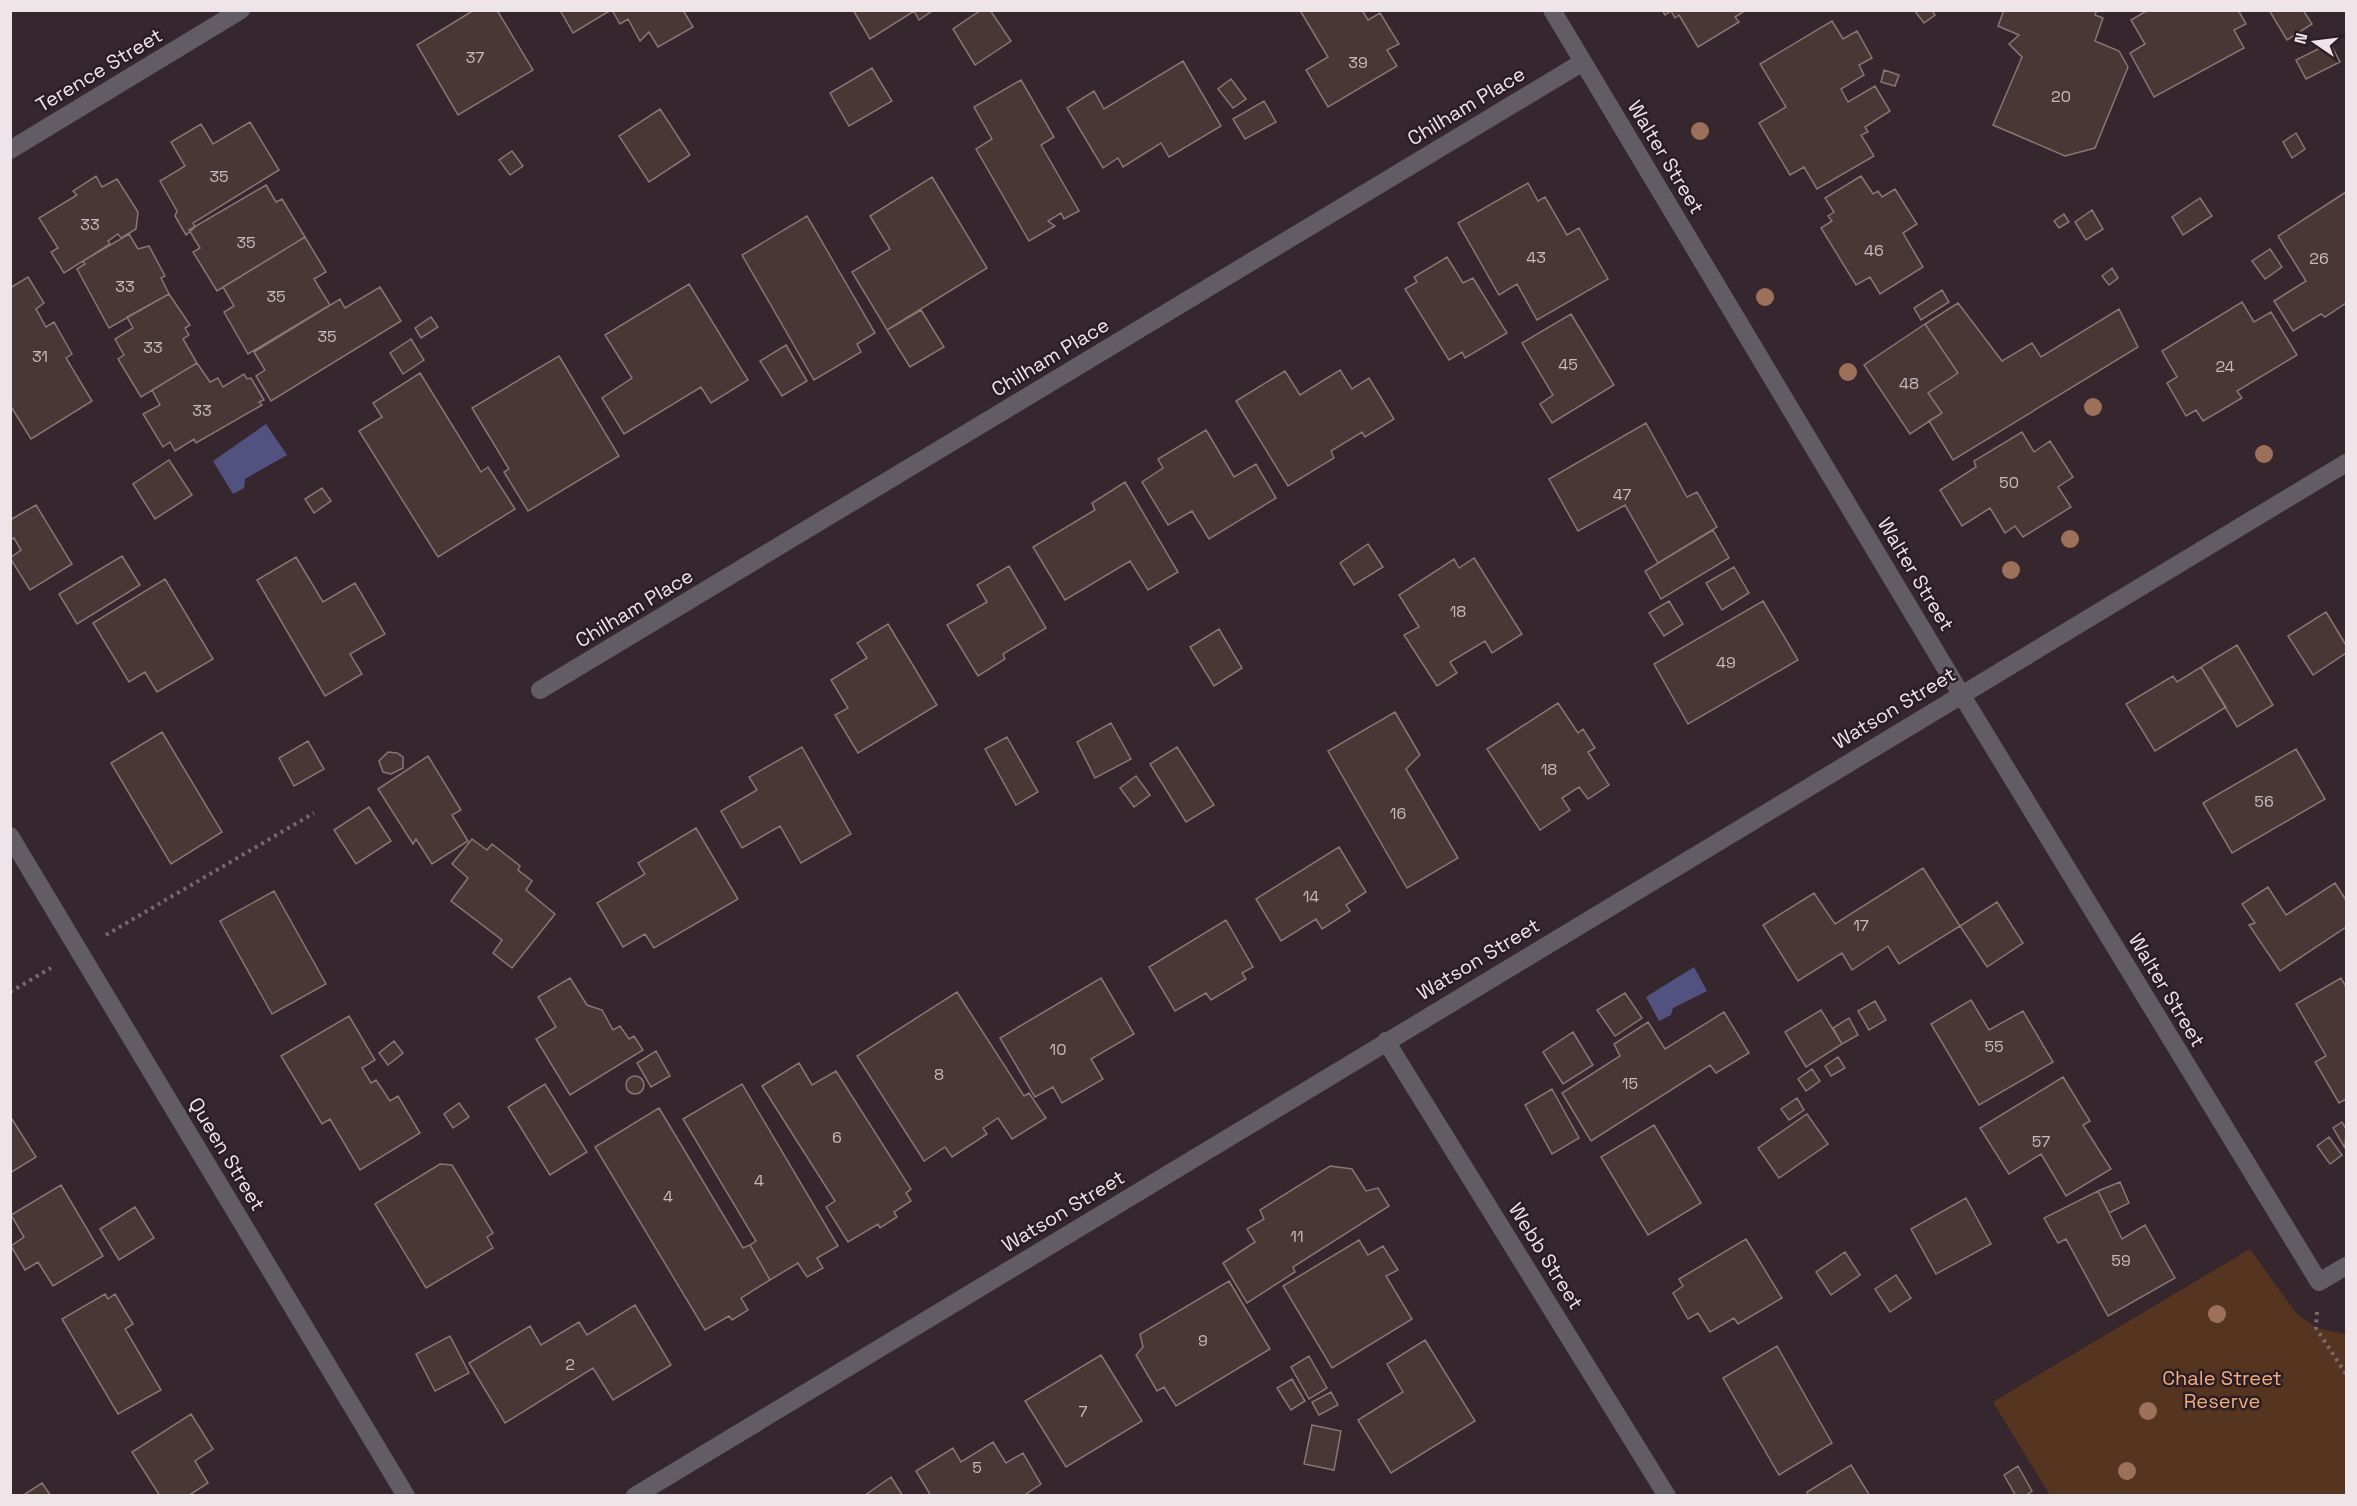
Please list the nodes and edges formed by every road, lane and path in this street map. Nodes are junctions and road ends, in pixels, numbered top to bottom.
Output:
1 (242, 10) edge
2 (1552, 10) edge
3 (1583, 62) junction
4 (10, 150) edge
5 (2346, 463) edge
6 (540, 690) dead end
7 (1962, 694) junction
8 (314, 813) dead end
9 (10, 836) edge
10 (80, 951) junction
11 (10, 992) edge
12 (1386, 1041) junction
13 (2346, 1266) edge
14 (2319, 1282) junction
15 (2346, 1374) edge
16 (406, 1496) edge
17 (635, 1496) edge
18 (1667, 1496) edge

1 - 4 street, Terence Street
2 - 3 street, Walter Street
3 - 6 street, Chilham Place
3 - 7 street, Walter Street
5 - 7 street, Watson Street
7 - 12 street, Watson Street
7 - 14 street, Walter Street
8 - 10 path
9 - 10 street, Queen Street
10 - 11 path
10 - 16 street, Queen Street
12 - 17 street, Watson Street
12 - 18 street, Webb Street
13 - 14 street
14 - 15 path

